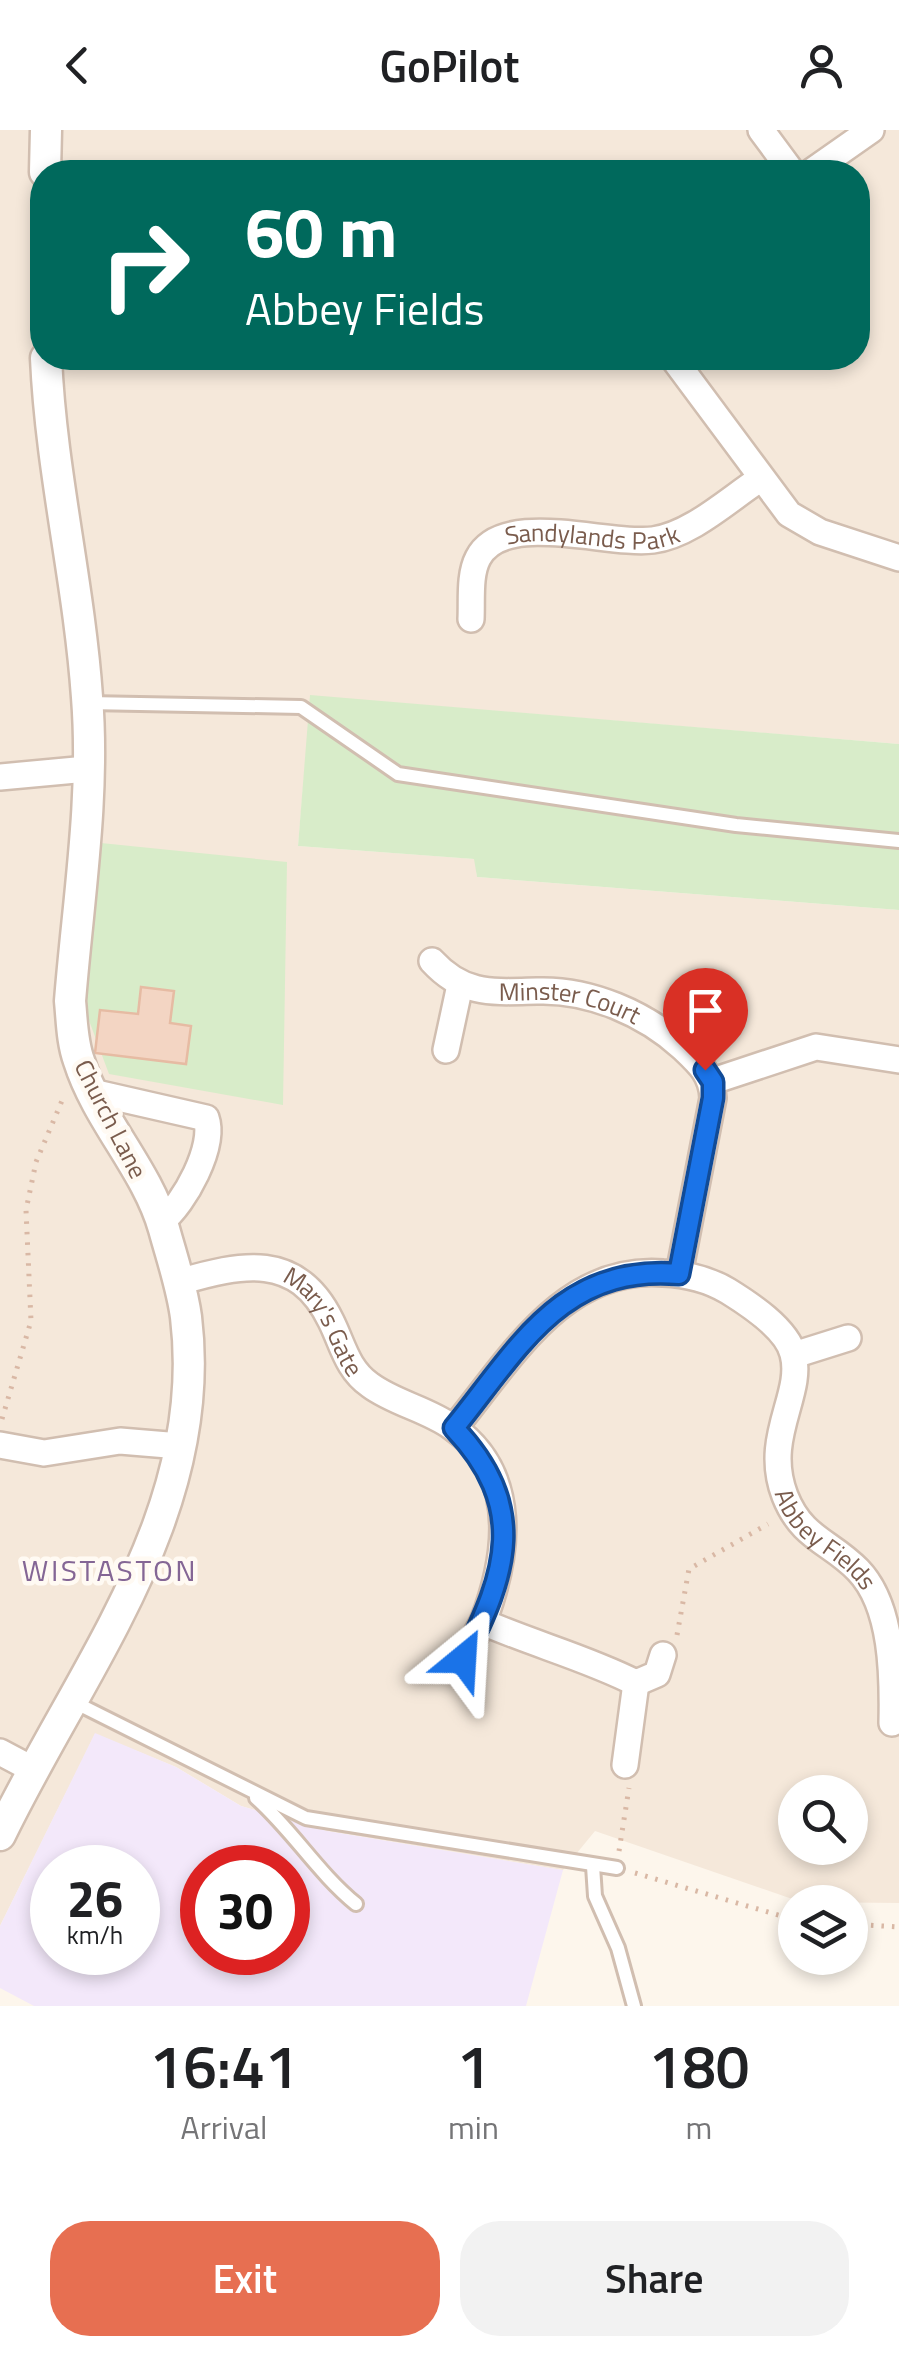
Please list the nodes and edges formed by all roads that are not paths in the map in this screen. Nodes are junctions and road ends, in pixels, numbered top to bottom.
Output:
1 (46, 130) edge
2 (761, 130) edge
3 (871, 130) edge
4 (45, 160) edge
5 (783, 160) edge
6 (828, 160) edge
7 (47, 370) edge
8 (683, 370) edge
9 (760, 479) junction
10 (899, 558) edge
11 (471, 619) dead end
12 (88, 702) junction
13 (87, 769) junction
14 (0, 778) edge
15 (899, 841) edge
16 (432, 961) dead end
17 (460, 985) junction
18 (446, 1050) dead end
19 (899, 1060) edge
20 (713, 1082) junction
21 (92, 1092) junction
22 (162, 1221) junction
23 (679, 1274) junction
24 (179, 1282) junction
25 (848, 1338) dead end
26 (794, 1354) junction
27 (454, 1428) junction
28 (0, 1445) edge
29 (180, 1446) junction
30 (482, 1622) junction
31 (663, 1654) road end
32 (463, 1659) dead end
33 (636, 1683) junction
34 (72, 1701) junction
35 (892, 1723) dead end
36 (0, 1752) edge
37 (625, 1765) road end
38 (32, 1769) junction
39 (244, 1786) junction
40 (0, 1835) edge
41 (594, 1866) junction
42 (617, 1868) road end
43 (356, 1904) dead end
44 (634, 2006) edge

1 - 4 street
2 - 5 street
3 - 6 street
7 - 12 street, Church Lane
8 - 9 street
9 - 10 street
9 - 11 street, Sandylands Park
12 - 13 street, Church Lane
12 - 15 lane
13 - 14 street
13 - 21 street, Church Lane
16 - 17 street
17 - 18 street
17 - 20 street, Minster Court
19 - 20 street
20 - 23 street
21 - 22 street, Church Lane
21 - 22 street
22 - 24 street, Church Lane
23 - 26 street
23 - 27 street
24 - 27 street, Mary's Gate
24 - 29 street, Church Lane
25 - 26 street
26 - 35 street, Abbey Fields
27 - 30 street
28 - 29 street
29 - 34 street, Church Lane
30 - 32 street
30 - 33 street
31 - 33 street
33 - 37 street
34 - 38 street, Church Lane
34 - 39 lane
36 - 38 street
38 - 40 street, Church Lane
39 - 41 lane
39 - 43 lane
41 - 42 lane
41 - 44 lane

